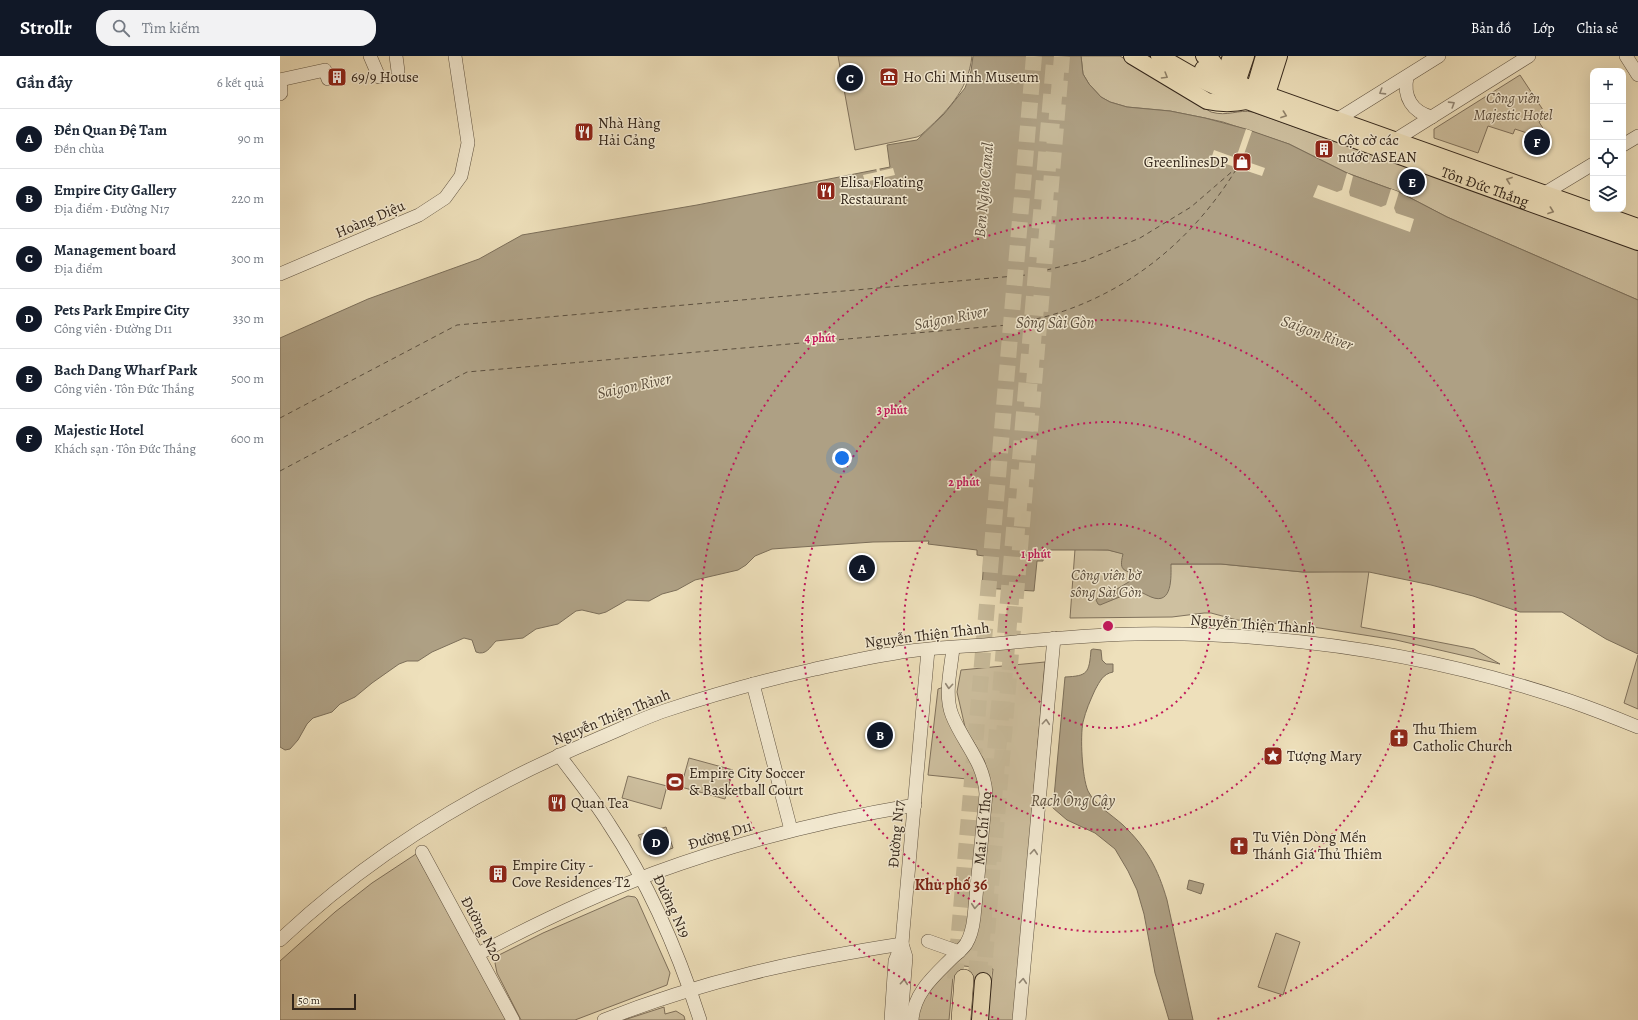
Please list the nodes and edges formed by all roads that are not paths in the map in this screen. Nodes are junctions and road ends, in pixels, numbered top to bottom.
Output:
1 (370, 56) edge
2 (396, 56) edge
3 (454, 56) edge
4 (1132, 56) edge
5 (1159, 56) edge
6 (1178, 56) edge
7 (1231, 56) edge
8 (1246, 56) edge
9 (1264, 56) edge
10 (1279, 56) edge
11 (1439, 56) edge
12 (1529, 56) edge
13 (1626, 56) edge
14 (1202, 68) edge
15 (398, 71) dead end
16 (1638, 75) edge
17 (1407, 76) junction
18 (379, 77) dead end
19 (328, 79) dead end
20 (280, 80) edge
21 (1231, 81) junction
22 (280, 94) edge
23 (1256, 95) junction
24 (1432, 117) junction
25 (1338, 119) junction
26 (1638, 136) edge
27 (1395, 140) junction
28 (1626, 143) edge
29 (1590, 166) edge
30 (1545, 193) junction
31 (1638, 227) edge
32 (1638, 242) edge
33 (280, 274) edge
34 (1054, 638) junction
35 (953, 648) junction
36 (928, 650) junction
37 (753, 684) junction
38 (1638, 727) edge
39 (559, 755) junction
40 (915, 805) junction
41 (792, 830) junction
42 (422, 852) dead end
43 (641, 878) junction
44 (280, 940) edge
45 (928, 941) dead end
46 (902, 944) junction
47 (959, 952) junction
48 (478, 954) junction
49 (970, 980) junction
50 (690, 990) junction
51 (513, 1020) edge
52 (604, 1020) edge
53 (700, 1020) edge
54 (891, 1020) edge
55 (901, 1020) edge
56 (912, 1020) edge
57 (952, 1020) edge
58 (961, 1020) edge
59 (974, 1020) edge
60 (980, 1020) edge
61 (1019, 1020) edge

1 - 18 street
2 - 15 street
3 - 33 street
4 -> 23 main road
5 - 14 main road
6 - 14 main road
7 - 21 main road
8 - 21 main road
9 - 23 main road
10 - 23 main road
11 - 17 street
24 -> 12 street
13 - 16 street
14 - 21 main road
14 - 23 main road, Tôn Ðức Thắng
17 - 24 street
17 -> 25 street
19 - 20 street
20 - 22 street
21 - 23 main road
23 - 25 main road, Tôn Ðức Thắng
23 -> 32 main road, Tôn Ðức Thắng
24 - 27 street
25 - 27 main road, Tôn Ðức Thắng
26 - 28 street
30 -> 27 main road, Tôn Ðức Thắng
29 - 30 street
30 - 31 main road, Tôn Ðức Thắng
34 - 35 street, Nguyễn Thiện Thành
34 - 38 street, Nguyễn Thiện Thành
61 -> 34 street
35 - 36 street, Nguyễn Thiện Thành
35 -> 47 street, Mai Chí Thọ
36 - 37 street, Nguyễn Thiện Thành
36 - 40 street, Đường N17
37 - 39 street, Nguyễn Thiện Thành
37 - 41 street
39 - 43 street, Đường N19
39 - 44 street, Nguyễn Thiện Thành
40 - 41 street, Đường D11
40 - 46 street, Đường N17
41 - 43 street, Đường D11
42 - 48 street, Đường N20
43 - 48 street, Đường D11
43 - 50 street, Đường N19
45 - 47 street
46 - 50 street
46 - 54 street
55 -> 46 street, Đường N17
47 - 56 street, Mai Chí Thọ
48 - 51 street, Đường N20
49 - 57 main road
49 - 58 highway
49 - 59 highway
49 - 60 main road
50 - 52 street
50 - 53 street, Đường N19

